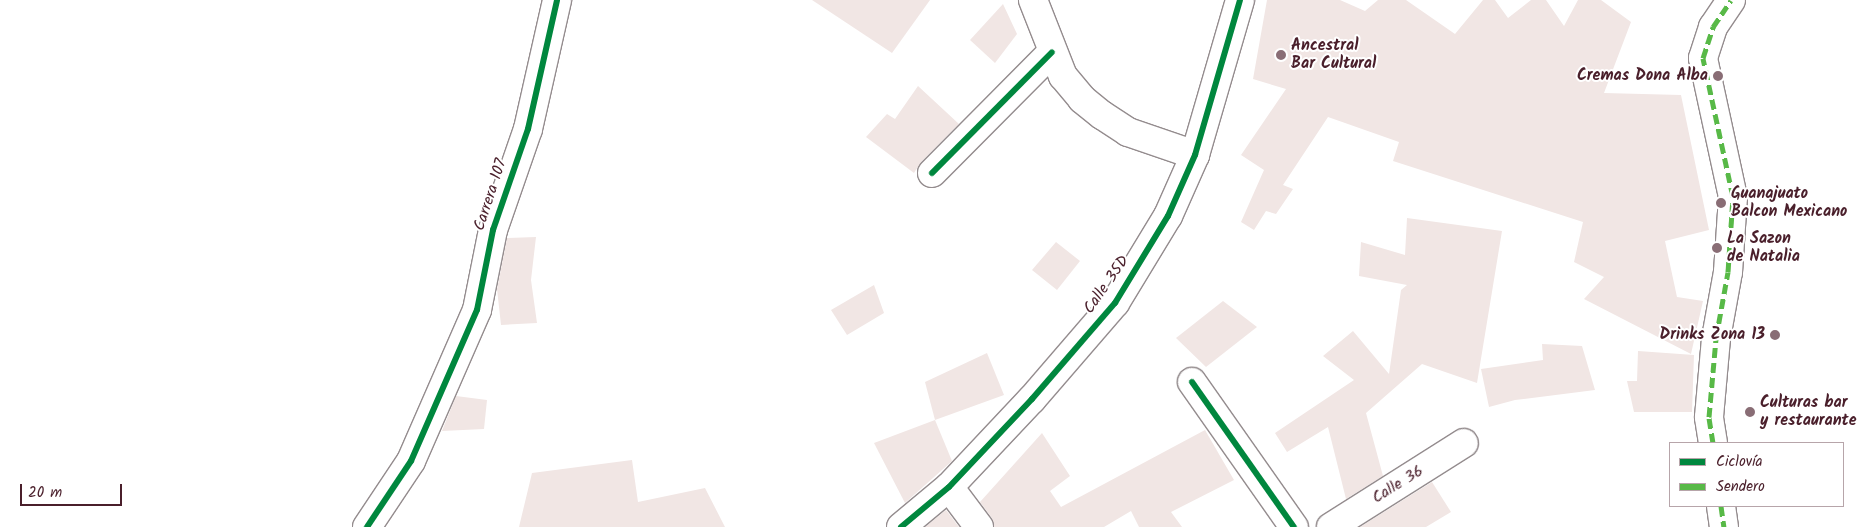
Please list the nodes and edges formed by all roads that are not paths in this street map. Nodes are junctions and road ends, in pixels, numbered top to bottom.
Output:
1 (557, 0) edge
2 (1033, 0) edge
3 (1240, 0) edge
4 (1731, 0) edge
5 (1052, 52) junction
6 (1195, 155) junction
7 (932, 173) dead end
8 (1192, 382) dead end
9 (1713, 442) edge
10 (1464, 443) dead end
11 (949, 487) junction
12 (1721, 507) edge
13 (368, 526) edge
14 (901, 527) edge
15 (979, 527) edge
16 (1294, 527) edge
17 (1331, 527) edge
18 (1724, 527) edge

1 - 13 street, Carrera 107
2 - 5 street
3 - 6 street, Calle 35D
4 - 9 street
5 - 6 street
5 - 7 street
6 - 11 street, Calle 35D
8 - 16 street
10 - 17 street, Calle 36
11 - 14 street, Calle 35D
11 - 15 street
12 - 18 street

